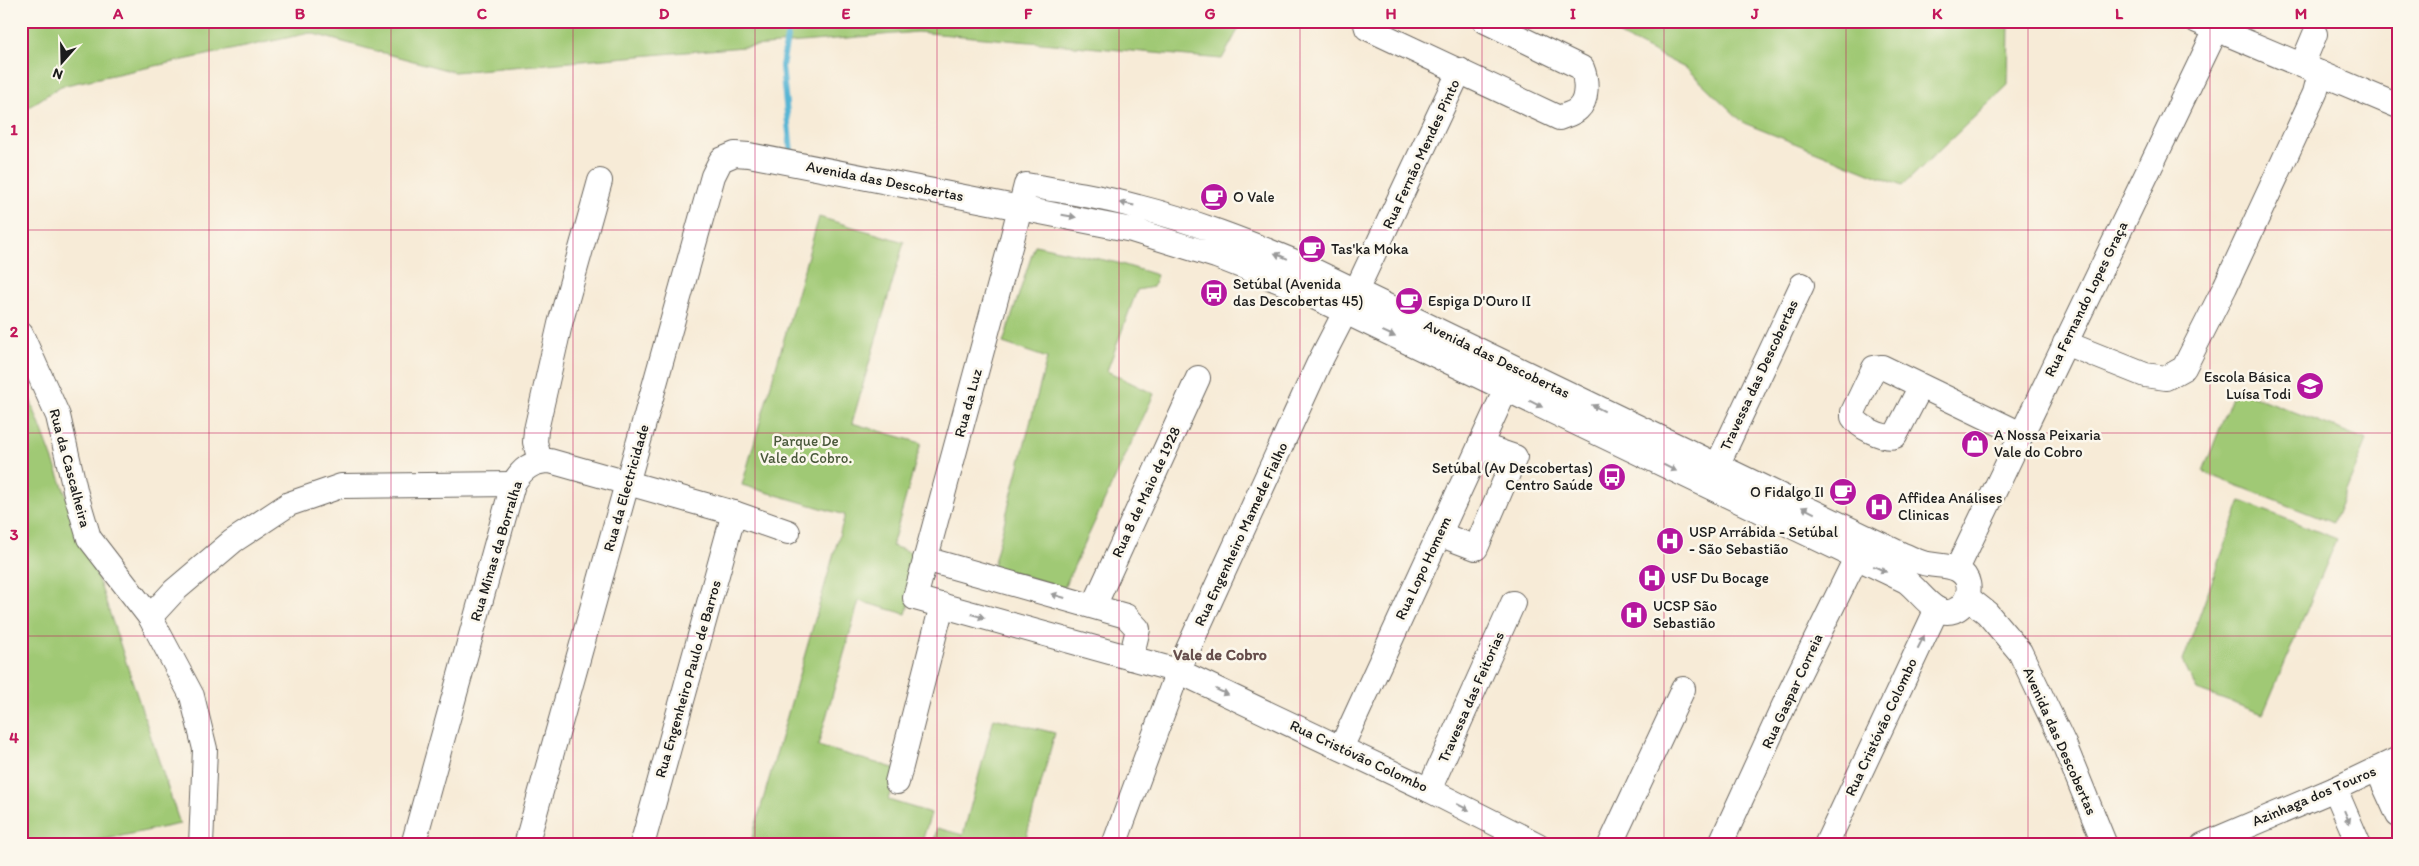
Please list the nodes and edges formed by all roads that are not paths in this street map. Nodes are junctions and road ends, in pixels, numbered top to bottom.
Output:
1 (1365, 21) edge
2 (1485, 21) edge
3 (2206, 26) edge
4 (2315, 34) dead end
5 (2311, 69) junction
6 (1460, 70) junction
7 (2398, 106) edge
8 (749, 155) joint
9 (600, 181) dead end
10 (1021, 207) junction
11 (1802, 285) dead end
12 (1356, 291) junction
13 (1345, 313) junction
14 (21, 334) edge
15 (2066, 343) junction
16 (1198, 378) dead end
17 (1921, 386) dead end
18 (1506, 389) junction
19 (2021, 434) junction
20 (1480, 445) junction
21 (540, 461) junction
22 (1717, 466) junction
23 (627, 482) junction
24 (513, 484) junction
25 (734, 513) junction
26 (788, 532) dead end
27 (1439, 534) junction
28 (1861, 548) junction
29 (925, 559) junction
30 (1953, 568) junction
31 (1968, 598) junction
32 (1513, 603) dead end
33 (942, 605) junction
34 (1094, 606) junction
35 (1933, 606) junction
36 (150, 616) junction
37 (1131, 658) junction
38 (1178, 671) junction
39 (1683, 689) dead end
40 (1341, 748) junction
41 (2387, 764) edge
42 (897, 782) dead end
43 (2335, 789) junction
44 (1429, 790) junction
45 (2398, 815) edge
46 (2242, 837) edge
47 (201, 845) edge
48 (413, 845) edge
49 (526, 845) edge
50 (642, 845) edge
51 (1114, 845) edge
52 (1538, 845) edge
53 (1610, 845) edge
54 (1720, 845) edge
55 (1826, 845) edge
56 (2105, 845) edge
57 (2203, 845) edge
58 (2359, 845) edge

1 - 6 street
2 - 6 street
3 - 5 street
3 - 15 street, Rua Fernando Lopes Graça
4 - 5 street
5 - 7 street
5 - 15 street
6 - 12 street, Rua Fernão Mendes Pinto
8 - 10 street, Avenida das Descobertas
8 - 23 street, Rua da Electricidade
9 - 21 street
12 -> 10 street, Avenida das Descobertas
10 -> 13 street, Avenida das Descobertas
10 - 29 street, Rua da Luz
11 - 22 street, Travessa das Descobertas
12 - 13 street, Rua Fernão Mendes Pinto
22 -> 12 street, Avenida das Descobertas
13 -> 18 street, Avenida das Descobertas
13 - 38 street, Rua Engenheiro Mamede Fialho
14 - 36 street, Rua da Cascalheira
15 - 19 street, Rua Fernando Lopes Graça
16 - 34 street, Rua 8 de Maio de 1928
17 - 19 street
18 - 20 street, Rua Lopo Homem
18 -> 28 street, Avenida das Descobertas
19 - 30 street, Rua Fernando Lopes Graça
20 - 27 street, Rua Lopo Homem
20 - 27 street
21 - 23 street
21 - 24 street, Rua Minas da Borralha
28 -> 22 street, Avenida das Descobertas
23 - 25 street
23 - 49 street, Rua da Electricidade
24 - 36 street
24 - 48 street, Rua Minas da Borralha
25 - 26 street
25 - 50 street, Rua Engenheiro Paulo de Barros
27 - 40 street, Rua Lopo Homem
28 - 30 street, Avenida das Descobertas
28 -> 35 street, Avenida das Descobertas
28 - 54 street, Rua Gaspar Correia
29 - 33 street, Rua da Luz
34 -> 29 street
30 - 31 street
30 - 35 street
31 - 35 street
31 - 56 street, Avenida das Descobertas
32 - 44 street, Travessa das Feitorias
33 -> 37 street
33 - 42 street
34 - 37 street
55 -> 35 street, Rua Cristóvão Colombo
36 - 47 street, Rua da Cascalheira
37 - 38 street
38 -> 40 street, Rua Cristóvão Colombo
38 - 51 street, Rua Engenheiro Mamede Fialho
39 - 53 street
40 - 44 street, Rua Cristóvão Colombo
41 - 43 street, Azinhaga dos Touros
41 - 45 street
43 - 46 street, Azinhaga dos Touros
43 -> 58 street
44 -> 52 street, Rua Cristóvão Colombo
46 - 57 street, Azinhaga dos Touros

